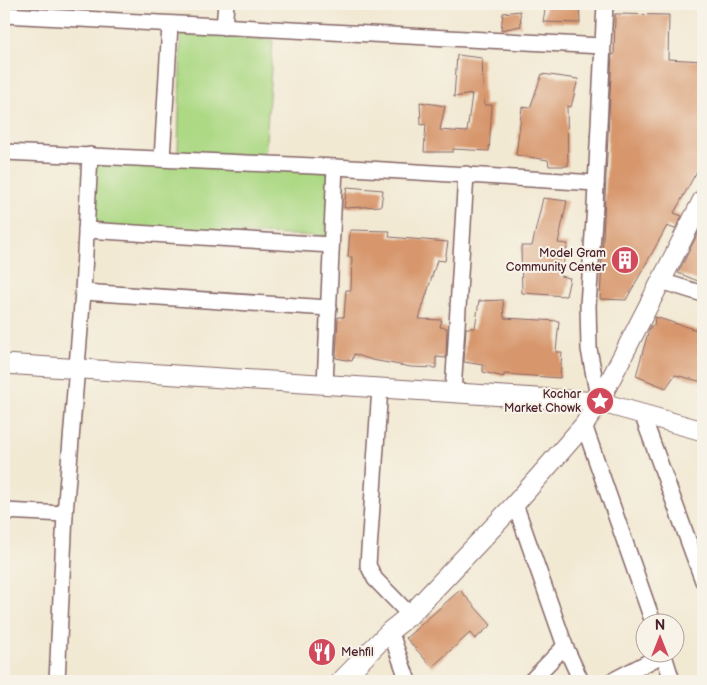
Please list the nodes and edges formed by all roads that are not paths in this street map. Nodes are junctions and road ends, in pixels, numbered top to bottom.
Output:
1 (226, 4) edge
2 (605, 4) edge
3 (4, 15) edge
4 (170, 25) junction
5 (224, 27) junction
6 (602, 46) junction
7 (4, 152) edge
8 (90, 156) junction
9 (162, 159) junction
10 (335, 167) junction
11 (466, 174) junction
12 (596, 183) junction
13 (703, 199) edge
14 (86, 230) junction
15 (331, 245) junction
16 (661, 281) junction
17 (83, 292) junction
18 (703, 294) edge
19 (328, 308) junction
20 (4, 364) edge
21 (77, 370) junction
22 (325, 384) junction
23 (380, 388) junction
24 (453, 393) junction
25 (599, 402) junction
26 (642, 414) junction
27 (584, 425) junction
28 (703, 431) edge
29 (515, 504) junction
30 (4, 511) edge
31 (65, 514) junction
32 (703, 581) edge
33 (649, 612) edge
34 (410, 615) junction
35 (390, 631) junction
36 (565, 646) junction
37 (647, 662) edge
38 (666, 662) edge
39 (57, 681) edge
40 (342, 681) edge
41 (408, 681) edge
42 (531, 681) edge
43 (581, 681) edge
44 (612, 681) edge
45 (672, 681) edge

1 - 5 street
2 - 6 street
3 - 4 street
4 - 5 street
4 - 9 street
5 - 6 street
6 - 12 street
7 - 8 street
8 - 9 street
8 - 14 street
9 - 10 street
10 - 11 street
10 - 15 street
11 - 12 street
11 - 24 street
12 - 25 street
13 - 16 street
14 - 15 street
14 - 17 street
15 - 19 street
16 - 18 street
16 - 25 street
17 - 19 street
17 - 21 street
19 - 22 street
20 - 21 street
21 - 22 street
21 - 31 street
22 - 23 street
23 - 24 street
23 - 34 street
24 - 25 street
25 - 26 street
25 - 27 street
26 - 28 street
26 - 32 street
27 - 29 street
27 - 33 street
29 - 34 street
29 - 36 street
30 - 31 street
31 - 39 street
34 - 35 street
35 - 40 street
35 - 41 street
36 - 42 street
36 - 43 street
37 - 44 street
38 - 45 street

